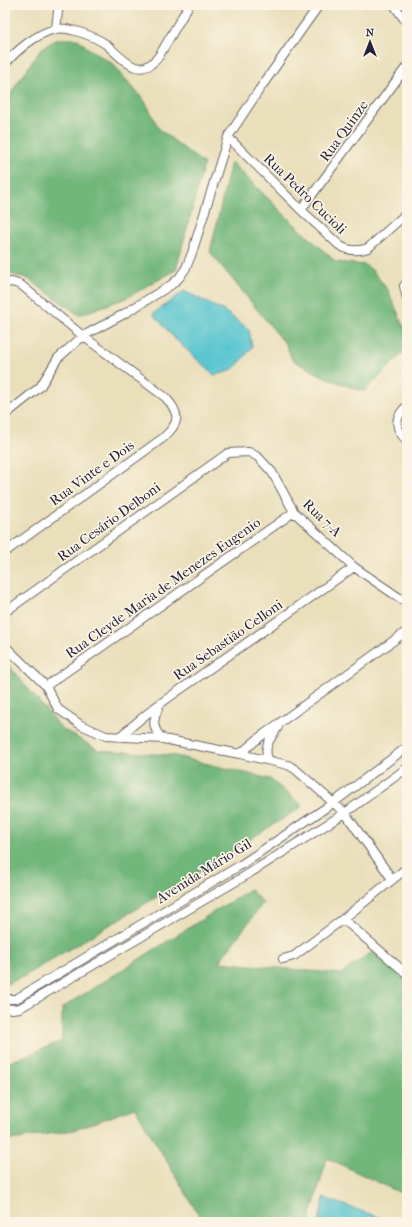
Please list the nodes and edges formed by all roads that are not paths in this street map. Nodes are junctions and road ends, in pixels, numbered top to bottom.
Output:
1 (61, 5) edge
2 (189, 5) edge
3 (319, 5) edge
4 (394, 5) edge
5 (407, 23) edge
6 (56, 29) junction
7 (5, 64) edge
8 (407, 66) edge
9 (228, 137) junction
10 (301, 210) junction
11 (407, 213) edge
12 (407, 282) edge
13 (5, 284) edge
14 (407, 299) edge
15 (83, 336) junction
16 (407, 406) edge
17 (5, 415) edge
18 (407, 441) edge
19 (228, 453) joint
20 (294, 512) junction
21 (5, 552) edge
22 (354, 567) junction
23 (407, 603) edge
24 (5, 612) edge
25 (407, 631) edge
26 (5, 646) edge
27 (46, 686) junction
28 (160, 704) junction
29 (282, 721) junction
30 (119, 737) junction
31 (163, 739) junction
32 (407, 747) edge
33 (240, 754) junction
34 (274, 762) junction
35 (407, 768) edge
36 (333, 803) junction
37 (345, 813) junction
38 (239, 866) junction
39 (407, 868) edge
40 (245, 876) junction
41 (392, 879) junction
42 (343, 919) junction
43 (140, 926) junction
44 (146, 935) junction
45 (282, 959) dead end
46 (70, 967) junction
47 (407, 974) edge
48 (75, 976) junction
49 (5, 999) edge
50 (5, 1008) edge

1 - 6 street
2 - 6 street
3 - 9 street
4 - 5 street
6 - 7 street
8 - 10 street, Rua Quinze
9 - 10 street, Rua Pedro Cucioli
9 - 15 street
10 - 11 street, Rua Pedro Cucioli
12 - 14 street
13 - 15 street
15 - 17 street
15 - 21 street, Rua Vinte e Dois
16 - 18 street
19 - 20 street, Rua 7-A
19 - 24 street, Rua Cesário Delboni
20 - 22 street, Rua 7-A
20 - 27 street, Rua Cleyde Maria de Menezes Eugenio
22 - 23 street, Rua 7-A
22 - 28 street, Rua Sebastião Celloni
25 - 29 street
26 - 27 street
27 - 30 street
28 - 30 street, Rua Sebastião Celloni
28 - 31 street
29 - 33 street
29 - 34 street
30 - 31 street
31 - 33 street
32 - 36 street, Avenida Mário Gil
33 - 34 street
34 - 36 street
35 - 37 street, Avenida Mário Gil
36 - 37 street
36 - 38 street, Avenida Mário Gil
37 - 40 street, Avenida Mário Gil
37 - 41 street
38 - 40 street
38 - 43 street, Avenida Mário Gil
39 - 41 street
40 - 44 street, Avenida Mário Gil
41 - 42 street
42 - 45 street
42 - 47 street
43 - 44 street
43 - 46 street, Avenida Mário Gil
44 - 48 street, Avenida Mário Gil
46 - 48 street
46 - 49 street, Avenida Mário Gil
48 - 50 street, Avenida Mário Gil

